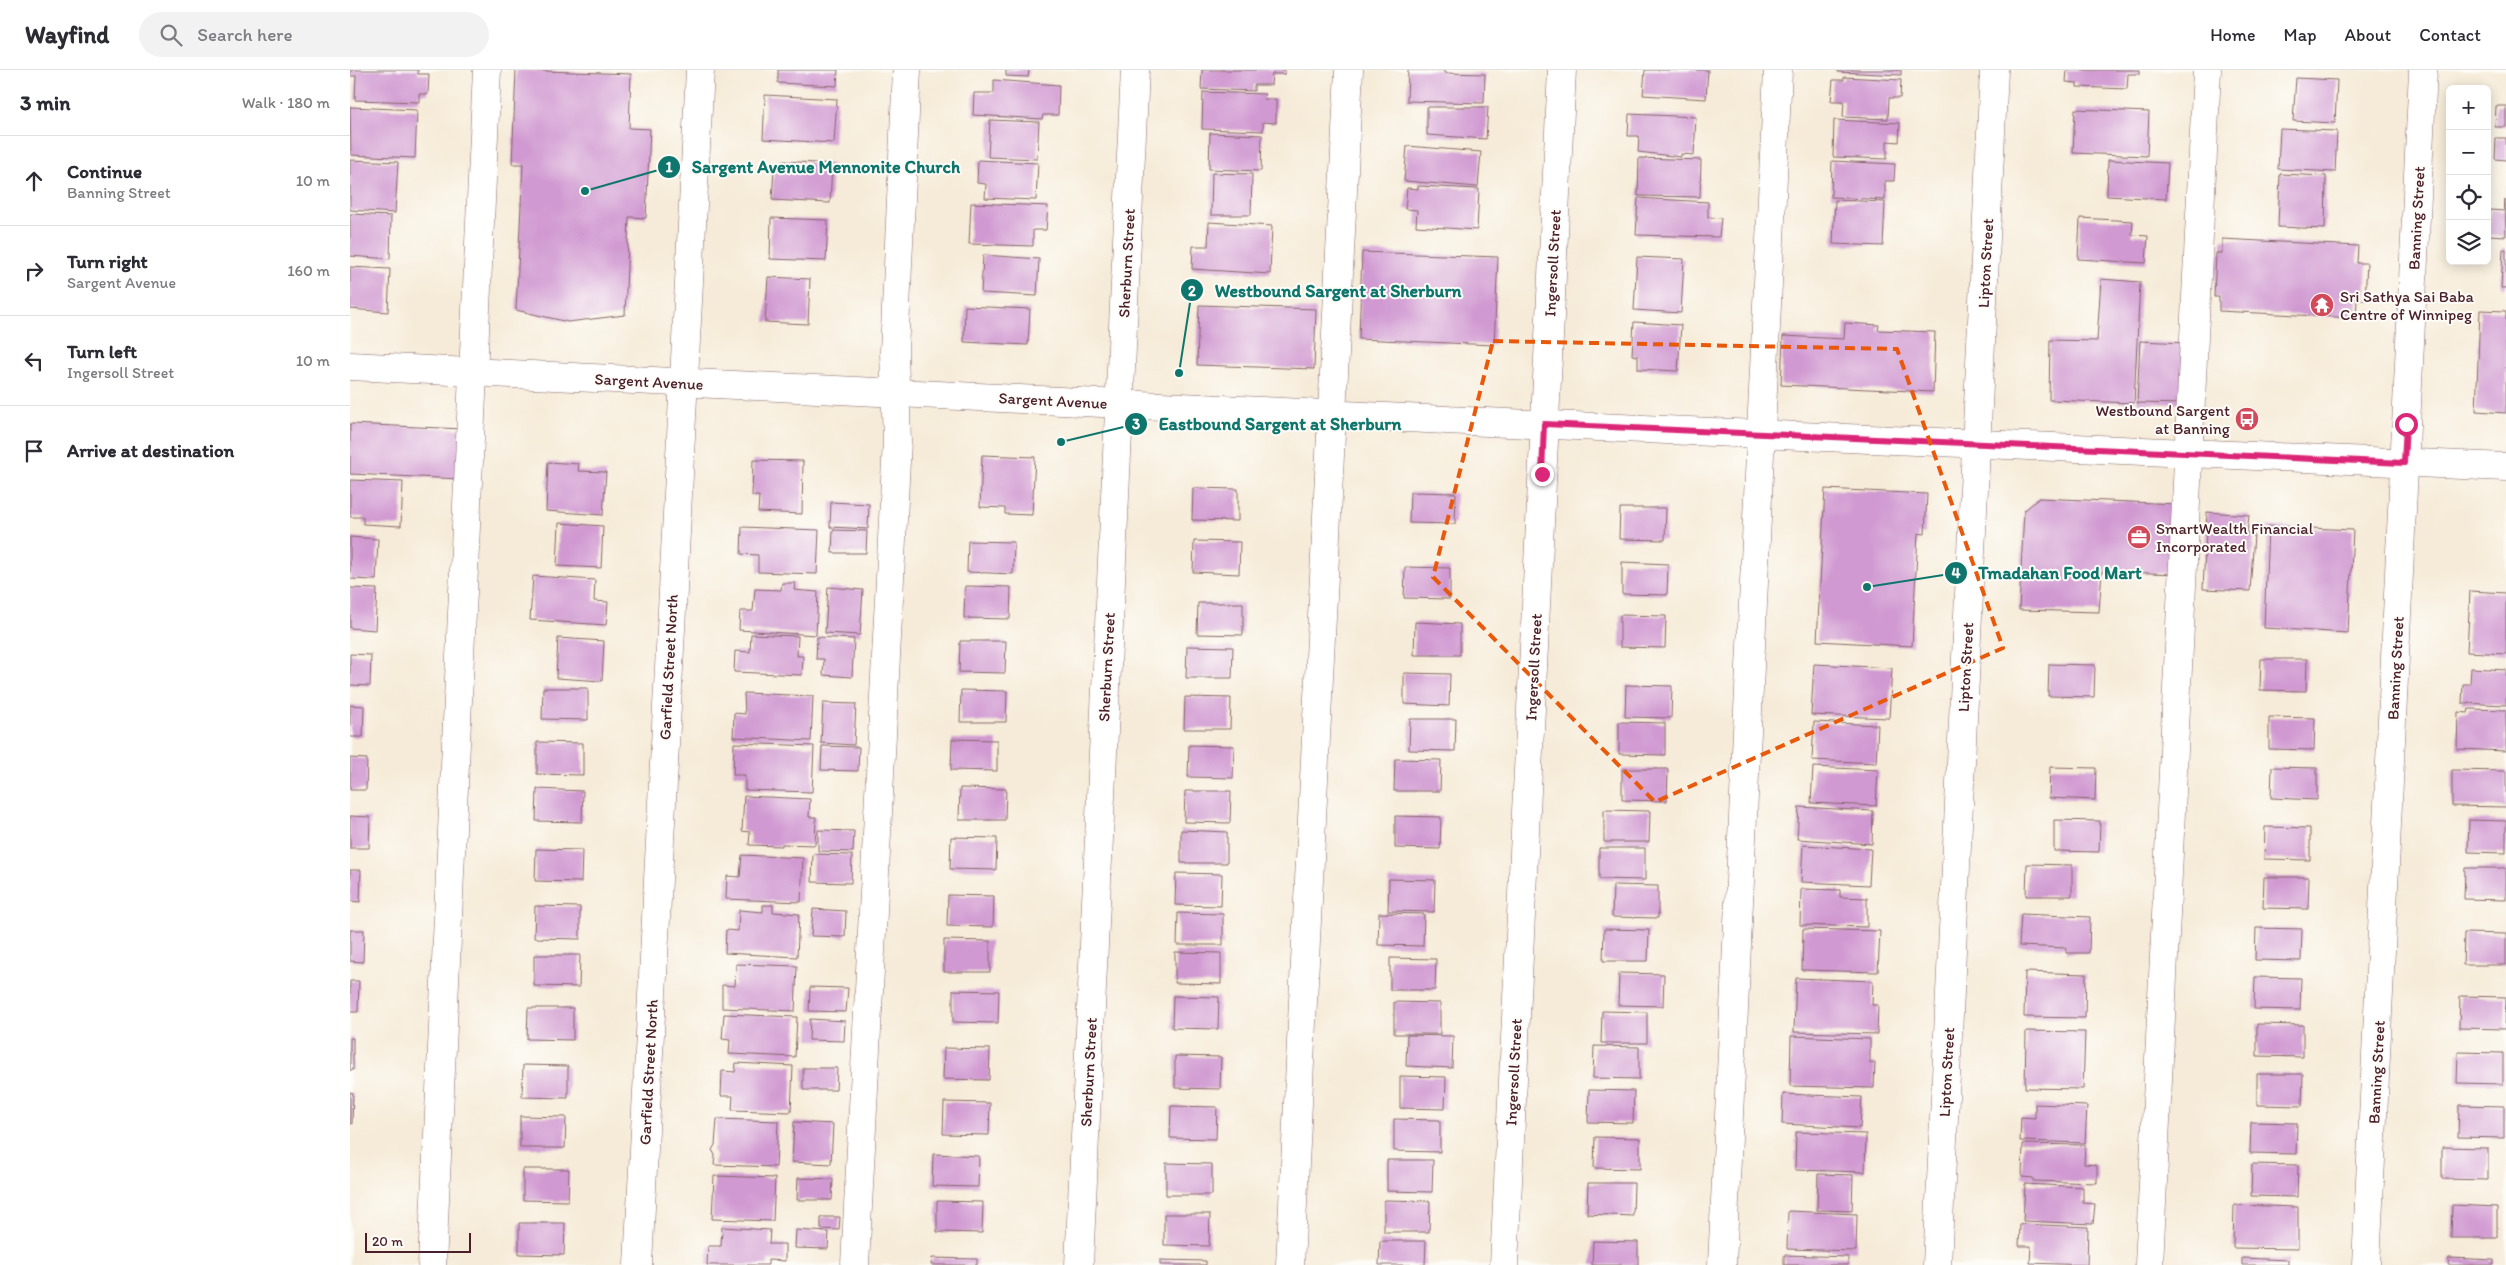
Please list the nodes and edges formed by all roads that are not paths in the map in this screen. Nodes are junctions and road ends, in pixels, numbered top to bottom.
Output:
1 (487, 70) edge
2 (700, 70) edge
3 (907, 70) edge
4 (1135, 70) edge
5 (1349, 70) edge
6 (1562, 70) edge
7 (1778, 70) edge
8 (1994, 70) edge
9 (2207, 70) edge
10 (2423, 70) edge
11 (350, 366) edge
12 (472, 371) junction
13 (683, 383) junction
14 (894, 391) junction
15 (1118, 404) junction
16 (1333, 415) junction
17 (1544, 424) junction
18 (1760, 433) junction
19 (1976, 445) junction
20 (2188, 455) junction
21 (2404, 463) junction
22 (2506, 467) edge
23 (432, 1265) edge
24 (638, 1265) edge
25 (855, 1265) edge
26 (1078, 1265) edge
27 (1290, 1265) edge
28 (1504, 1265) edge
29 (1722, 1265) edge
30 (1937, 1265) edge
31 (2149, 1265) edge
32 (2366, 1265) edge

1 - 12 street
2 - 13 street, Garfield Street North
3 - 14 street
4 - 15 street, Sherburn Street
5 - 16 street
6 - 17 street, Ingersoll Street
7 - 18 street
8 - 19 street, Lipton Street
9 - 20 street
10 - 21 street, Banning Street
11 - 12 street, Sargent Avenue
12 - 13 street, Sargent Avenue
12 - 23 street
13 - 14 street, Sargent Avenue
13 - 24 street, Garfield Street North
14 - 15 street, Sargent Avenue
14 - 25 street
15 - 16 street, Sargent Avenue
15 - 26 street, Sherburn Street
16 - 17 street, Sargent Avenue
16 - 27 street
17 - 18 street, Sargent Avenue
17 - 28 street, Ingersoll Street
18 - 19 street, Sargent Avenue
18 - 29 street
19 - 20 street, Sargent Avenue
19 - 30 street, Lipton Street
20 - 21 street, Sargent Avenue
20 - 31 street
21 - 22 street, Sargent Avenue
21 - 32 street, Banning Street

